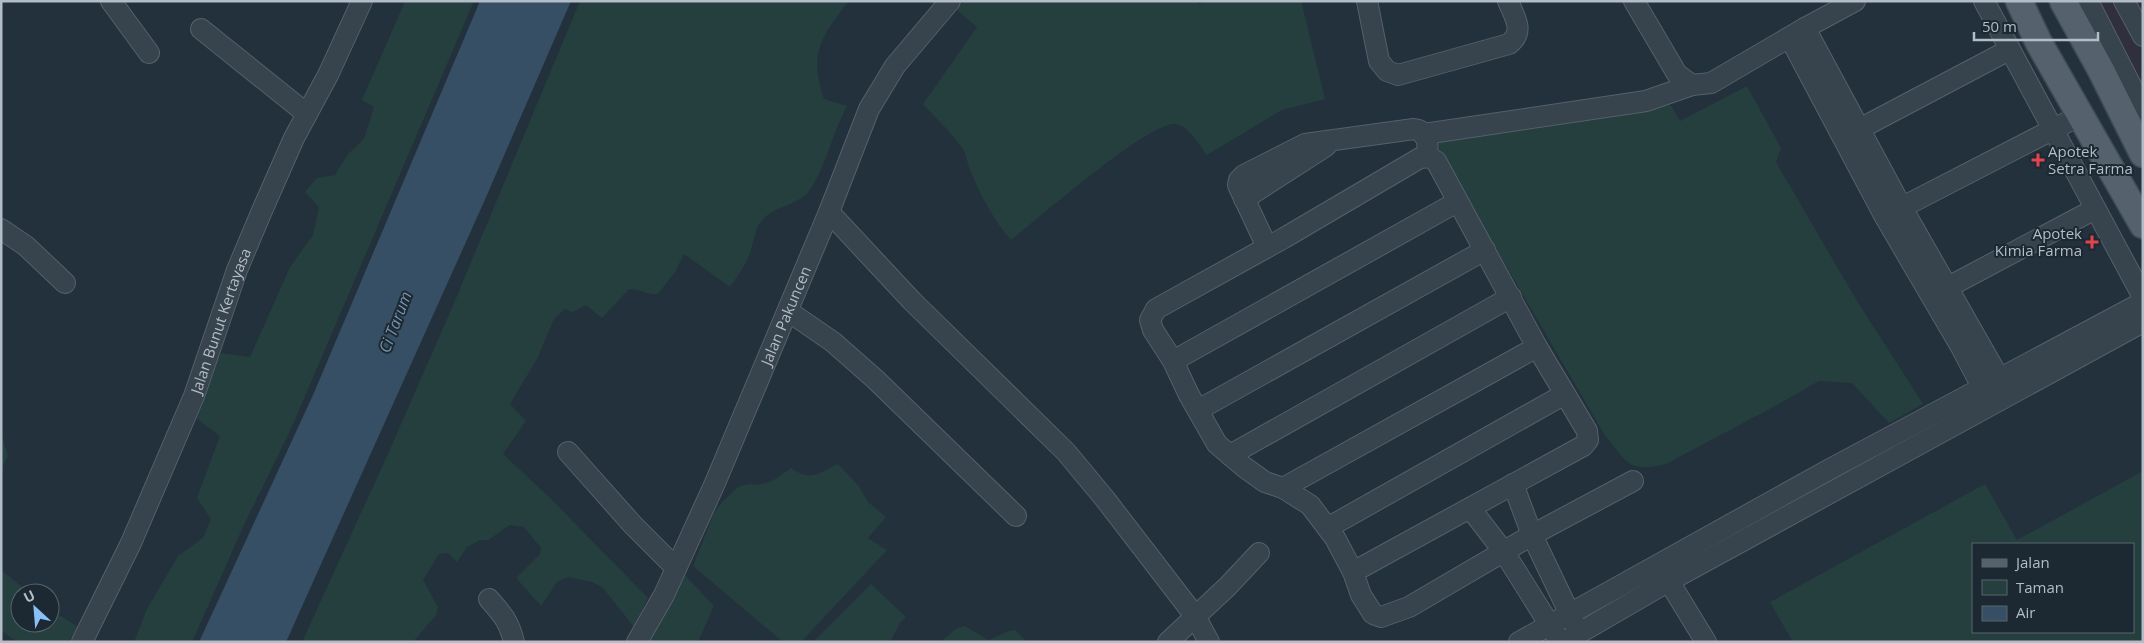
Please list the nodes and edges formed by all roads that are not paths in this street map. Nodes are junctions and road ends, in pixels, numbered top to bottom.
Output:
1 (110, 1) edge
2 (362, 1) edge
3 (950, 1) edge
4 (1367, 1) edge
5 (1508, 1) edge
6 (1634, 1) edge
7 (1855, 1) edge
8 (1984, 1) edge
9 (2019, 1) edge
10 (2063, 1) edge
11 (2088, 1) edge
12 (2124, 1) edge
13 (201, 29) dead end
14 (1798, 33) junction
15 (2143, 36) edge
16 (2009, 50) junction
17 (149, 53) dead end
18 (1692, 85) junction
19 (2143, 108) edge
20 (307, 114) junction
21 (2079, 116) junction
22 (2054, 129) junction
23 (1851, 133) junction
24 (1424, 134) junction
25 (2143, 154) edge
26 (1428, 157) junction
27 (1457, 202) junction
28 (2095, 209) junction
29 (829, 212) junction
30 (1893, 212) junction
31 (2143, 225) edge
32 (1, 229) edge
33 (1268, 247) junction
34 (1485, 250) junction
35 (65, 283) dead end
36 (1939, 292) junction
37 (1511, 297) junction
38 (2143, 297) edge
39 (2143, 302) edge
40 (788, 311) junction
41 (2143, 322) edge
42 (1537, 347) junction
43 (1173, 361) junction
44 (1990, 383) junction
45 (1564, 394) junction
46 (1198, 410) junction
47 (568, 452) dead end
48 (1230, 455) junction
49 (1633, 481) dead end
50 (1513, 484) junction
51 (1283, 488) junction
52 (1470, 508) junction
53 (1016, 516) dead end
54 (1328, 527) junction
55 (1532, 535) junction
56 (1504, 552) junction
57 (1259, 554) dead end
58 (676, 568) junction
59 (1353, 572) junction
60 (1664, 573) junction
61 (489, 599) dead end
62 (1569, 614) junction
63 (1195, 616) junction
64 (1555, 633) edge
65 (1572, 638) edge
66 (82, 642) edge
67 (514, 642) edge
68 (637, 642) edge
69 (1168, 642) edge
70 (1209, 642) edge
71 (1519, 642) edge
72 (1706, 642) edge

1 - 17 street
2 - 20 street, Jalan Bunut Kertayasa
3 - 29 street, Jalan Pakuncen
4 - 5 street
6 - 18 street
7 - 14 street
8 - 16 street
9 - 21 main road
10 - 25 main road
11 - 19 street
12 - 15 street
13 - 20 street
14 - 18 street
14 - 23 street
16 - 22 street
16 - 23 street
18 - 24 street
20 - 66 street, Jalan Bunut Kertayasa
21 - 22 street
21 - 31 main road
22 - 28 street
22 - 30 street
23 - 30 street
24 - 26 street
24 - 33 street
26 - 27 street
26 - 33 street
27 - 34 street
27 - 43 street
28 - 36 street
28 - 38 street
29 - 40 street, Jalan Pakuncen
29 - 63 street
30 - 36 street
32 - 35 street
33 - 43 street
34 - 37 street
34 - 46 street
36 - 44 street
37 - 42 street
37 - 48 street
39 - 44 street
40 - 53 street
40 - 58 street, Jalan Pakuncen
41 - 60 street
42 - 45 street
42 - 51 street
43 - 46 street
44 - 60 street
45 - 50 street
45 - 54 street
46 - 48 street
47 - 58 street
48 - 51 street
49 - 55 street
50 - 52 street
50 - 55 street
51 - 54 street
52 - 56 street
52 - 59 street
54 - 59 street
55 - 56 street
55 - 62 street
56 - 59 street
56 - 64 street
57 - 63 street
58 - 68 street, Jalan Pakuncen
60 - 62 street
60 - 65 street
60 - 72 street
61 - 67 street
62 - 64 street
62 - 65 street
63 - 69 street
63 - 70 street
64 - 71 street

